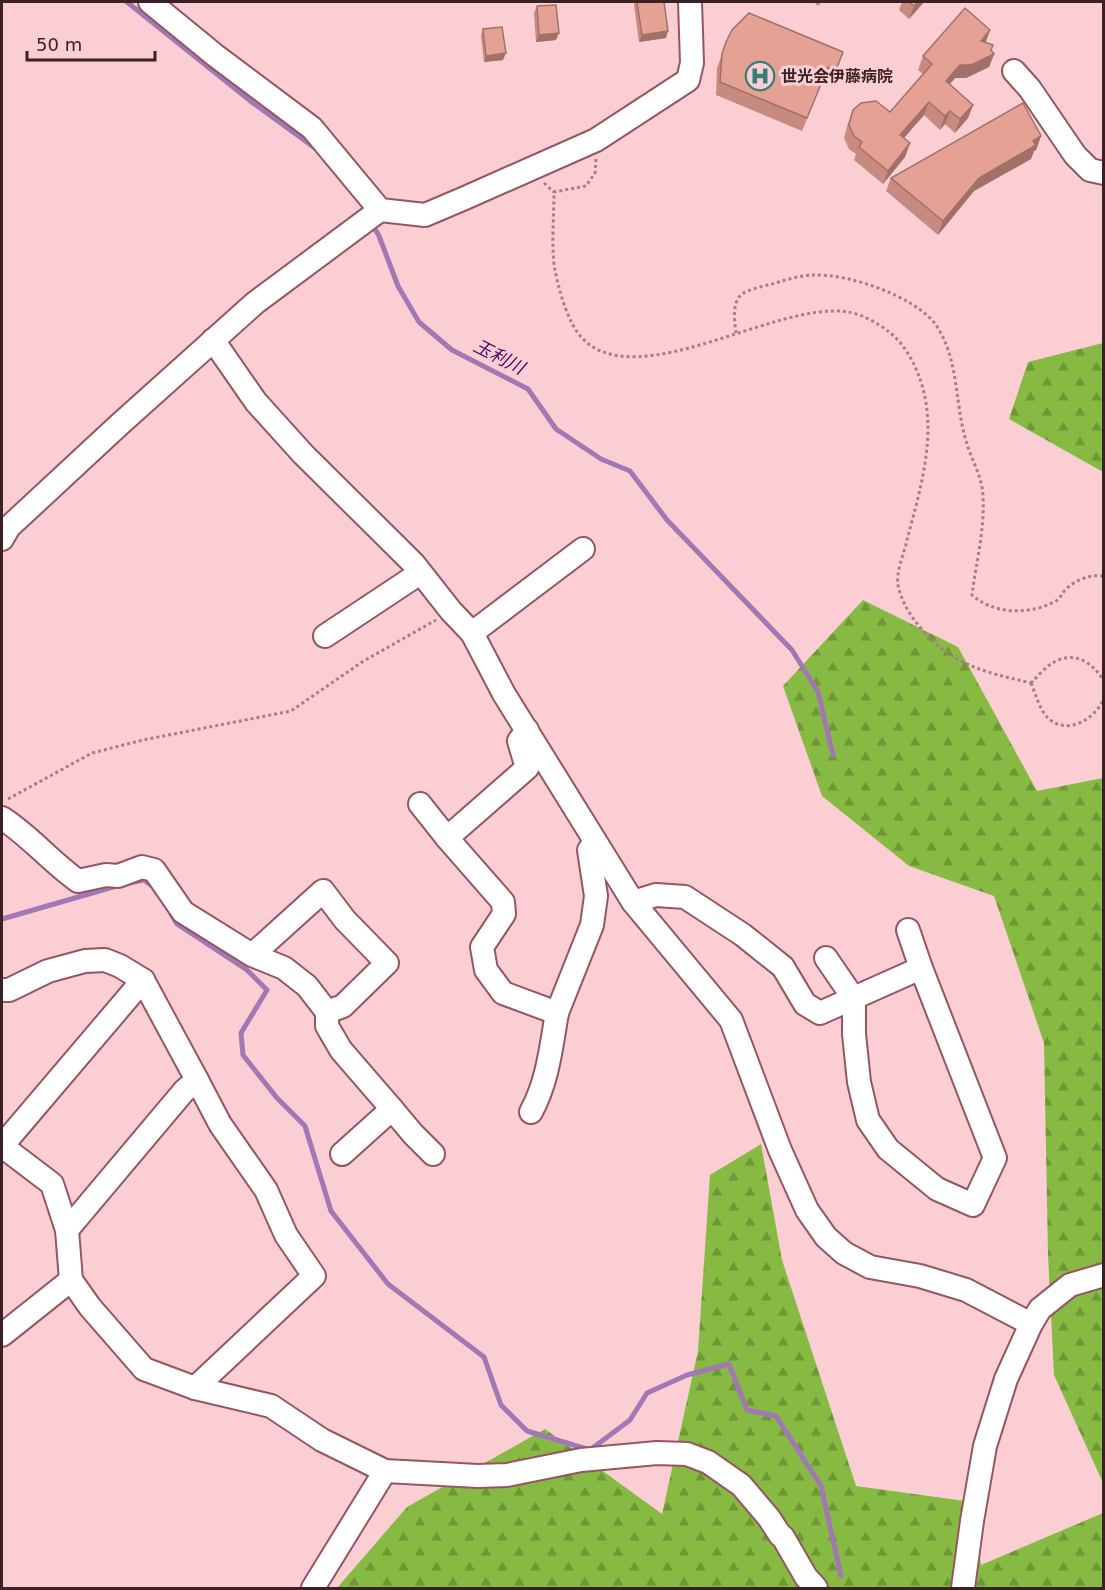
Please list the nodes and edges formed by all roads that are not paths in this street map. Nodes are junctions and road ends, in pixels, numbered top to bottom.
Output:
1 (150, 2) edge
2 (690, 2) edge
3 (1014, 71) dead end
4 (1104, 173) edge
5 (380, 210) junction
6 (213, 340) junction
7 (2, 539) edge
8 (583, 549) dead end
9 (420, 573) junction
10 (472, 633) junction
11 (325, 636) dead end
12 (527, 730) junction
13 (420, 804) dead end
14 (2, 818) edge
15 (447, 838) junction
16 (595, 842) junction
17 (633, 902) junction
18 (908, 930) dead end
19 (252, 955) junction
20 (826, 958) dead end
21 (921, 968) junction
22 (143, 980) junction
23 (4, 993) edge
24 (854, 999) junction
25 (327, 1012) junction
26 (556, 1013) junction
27 (197, 1080) junction
28 (392, 1109) junction
29 (531, 1112) dead end
30 (2, 1146) edge
31 (342, 1154) dead end
32 (433, 1154) dead end
33 (67, 1230) junction
34 (1104, 1275) edge
35 (71, 1280) junction
36 (1030, 1324) junction
37 (2, 1335) edge
38 (195, 1388) junction
39 (385, 1471) junction
40 (313, 1588) edge
41 (816, 1588) edge
42 (963, 1588) edge

1 - 5 street
2 - 5 street
3 - 4 street
5 - 6 street
6 - 7 street
6 - 9 street
8 - 10 street
9 - 10 street
9 - 11 street
10 - 12 street
12 - 15 street
12 - 16 street
13 - 15 street
14 - 19 street
15 - 26 street
16 - 17 street
16 - 26 street
17 - 24 street
17 - 36 street
18 - 21 street
19 - 25 street
19 - 25 street
20 - 24 street
21 - 24 street
21 - 24 street
22 - 23 street
22 - 27 street
22 - 30 street
25 - 28 street
26 - 29 street
27 - 33 street
27 - 38 street
28 - 31 street
28 - 32 street
30 - 33 street
33 - 35 street
34 - 36 street
35 - 37 street
35 - 38 street
36 - 42 street
38 - 39 street
39 - 40 street
39 - 41 street

